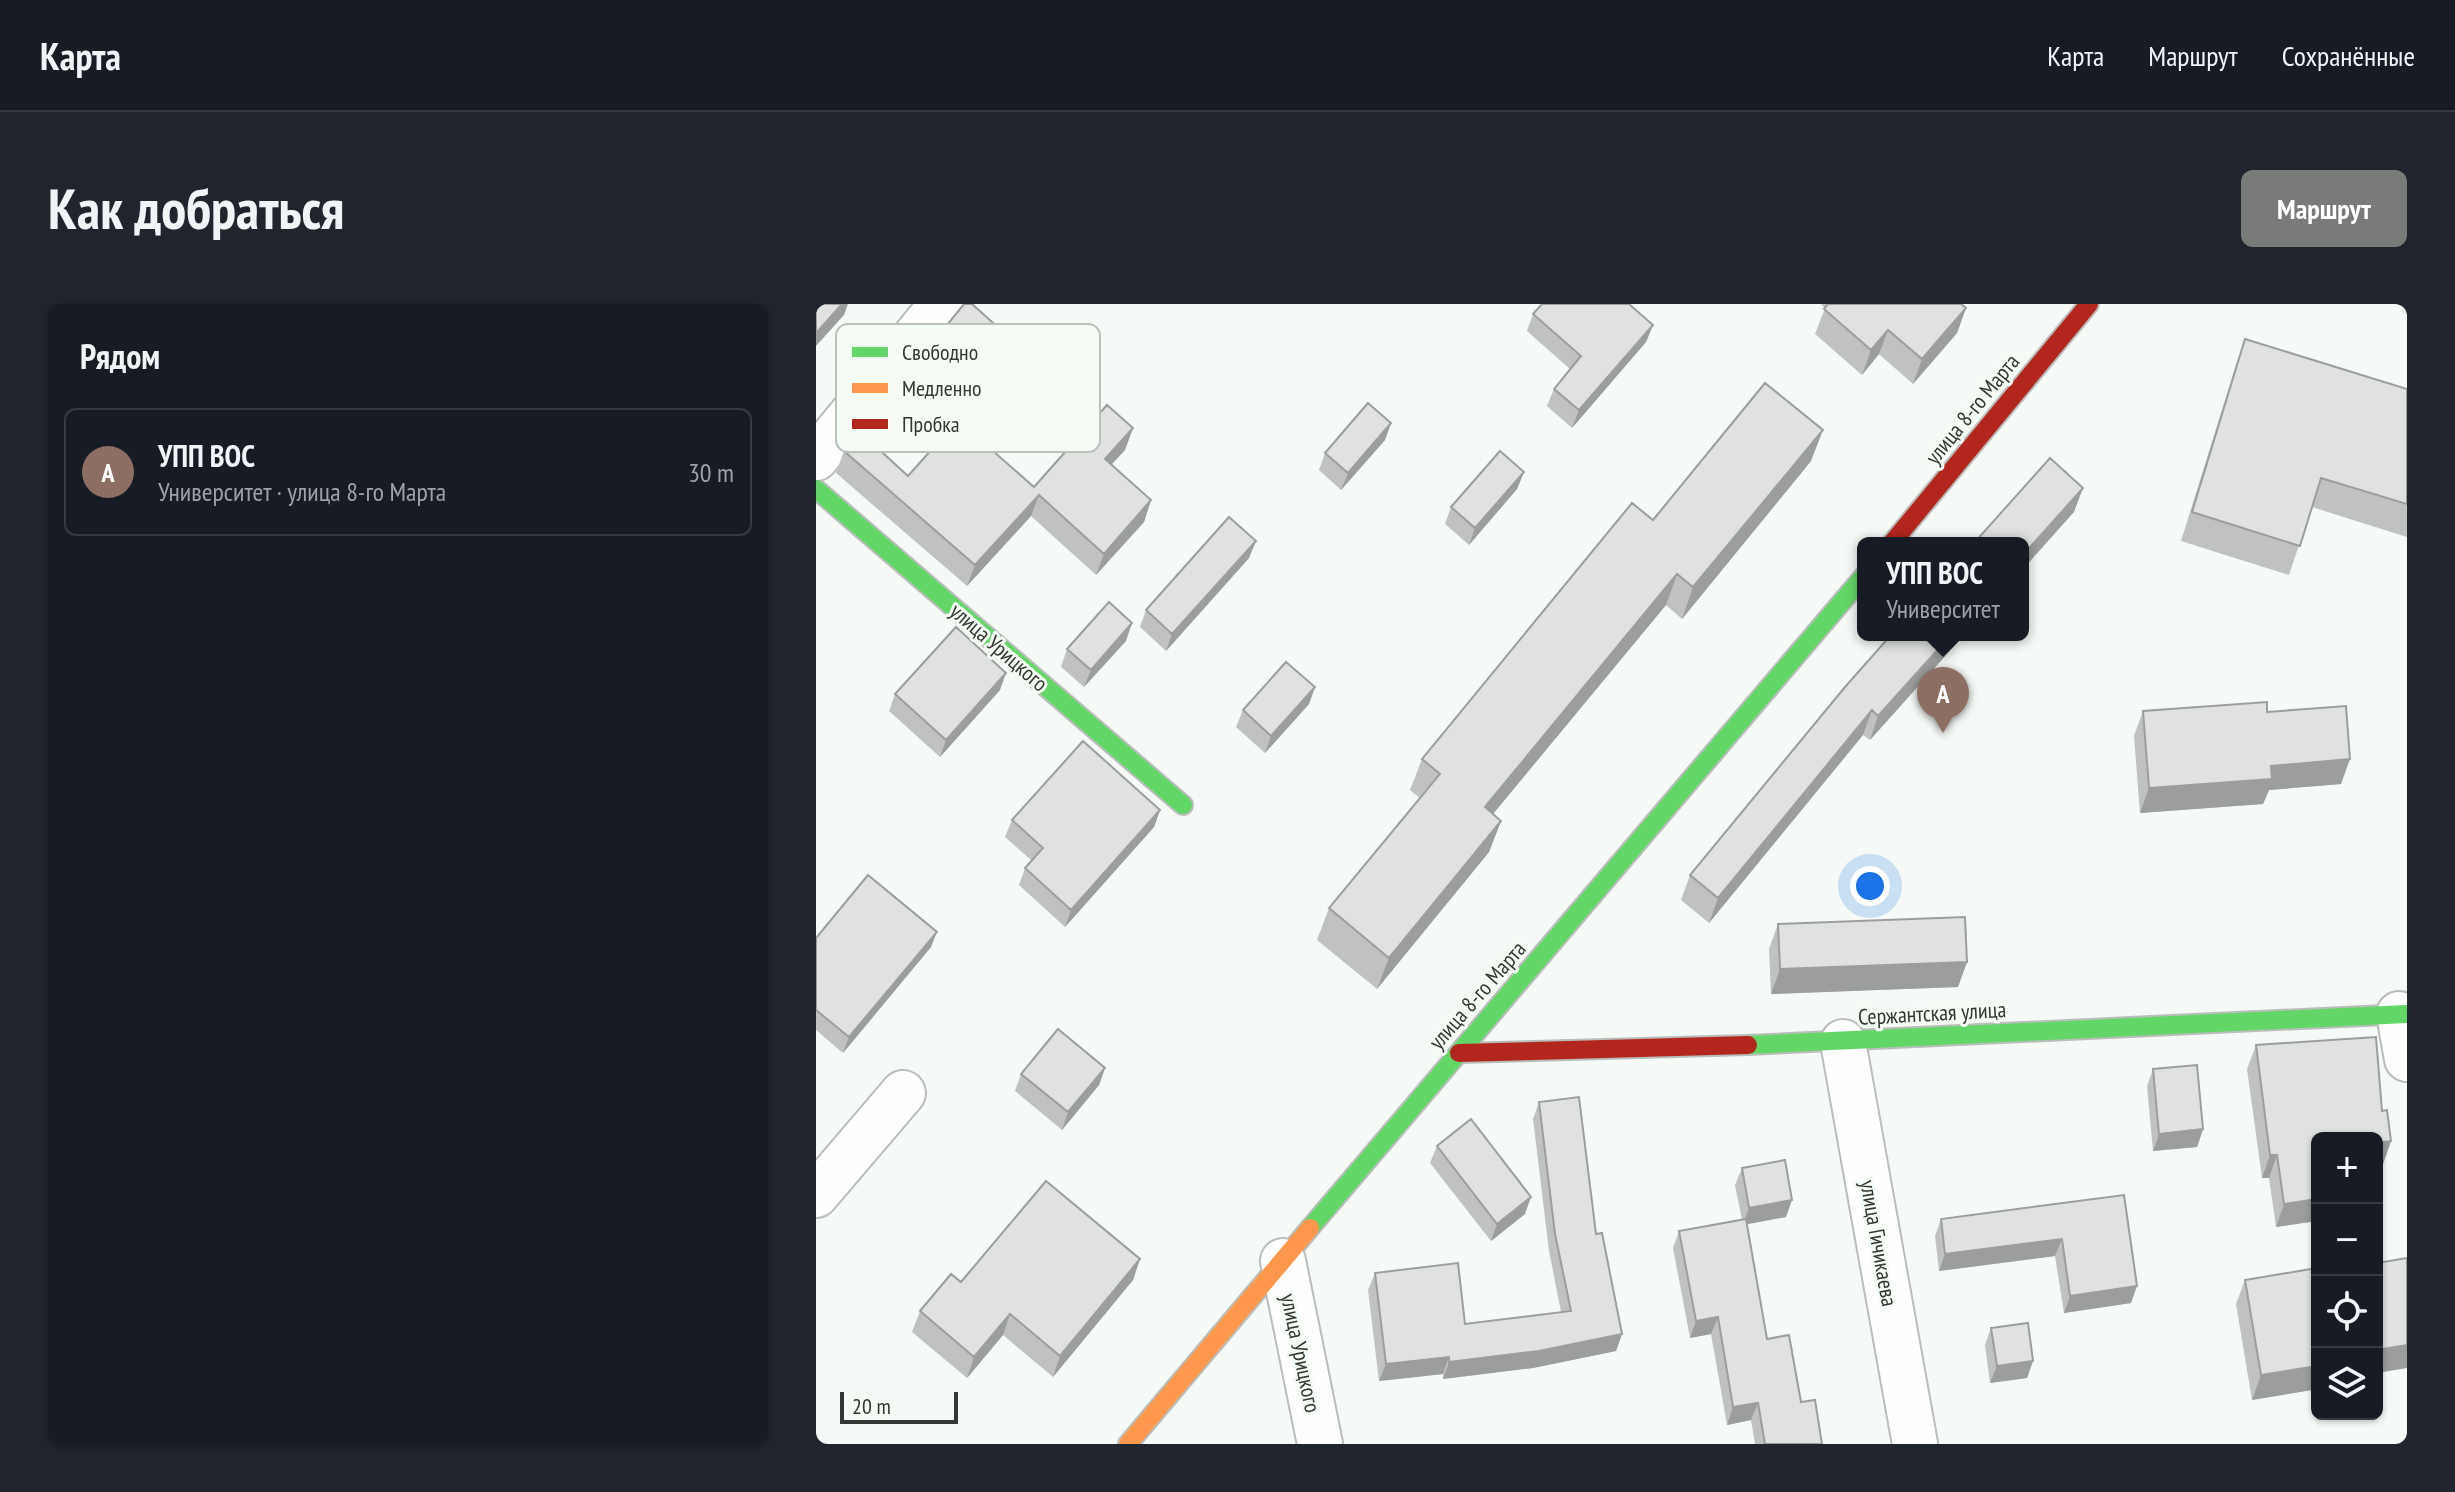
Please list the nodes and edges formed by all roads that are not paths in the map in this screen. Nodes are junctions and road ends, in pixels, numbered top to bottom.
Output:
1 (942, 304) edge
2 (2089, 304) edge
3 (926, 324) edge
4 (836, 434) edge
5 (816, 458) edge
6 (816, 489) edge
7 (1897, 537) edge
8 (1857, 584) edge
9 (1183, 805) dead end
10 (2403, 1014) edge
11 (1843, 1042) junction
12 (1459, 1053) junction
13 (2407, 1059) edge
14 (903, 1093) dead end
15 (816, 1195) edge
16 (1283, 1261) junction
17 (1128, 1444) edge
18 (1320, 1444) edge
19 (1915, 1444) edge

1 - 3 street
2 - 7 street, улица 8-го Марта
4 - 5 street
6 - 9 street, улица Урицкого
8 - 12 street, улица 8-го Марта
10 - 11 street, Сержантская улица
10 - 13 street
11 - 12 street, Сержантская улица
11 - 19 street, улица Гичикаева
12 - 16 street, улица 8-го Марта
14 - 15 street
16 - 17 street, улица 8-го Марта
16 - 18 street, улица Урицкого

